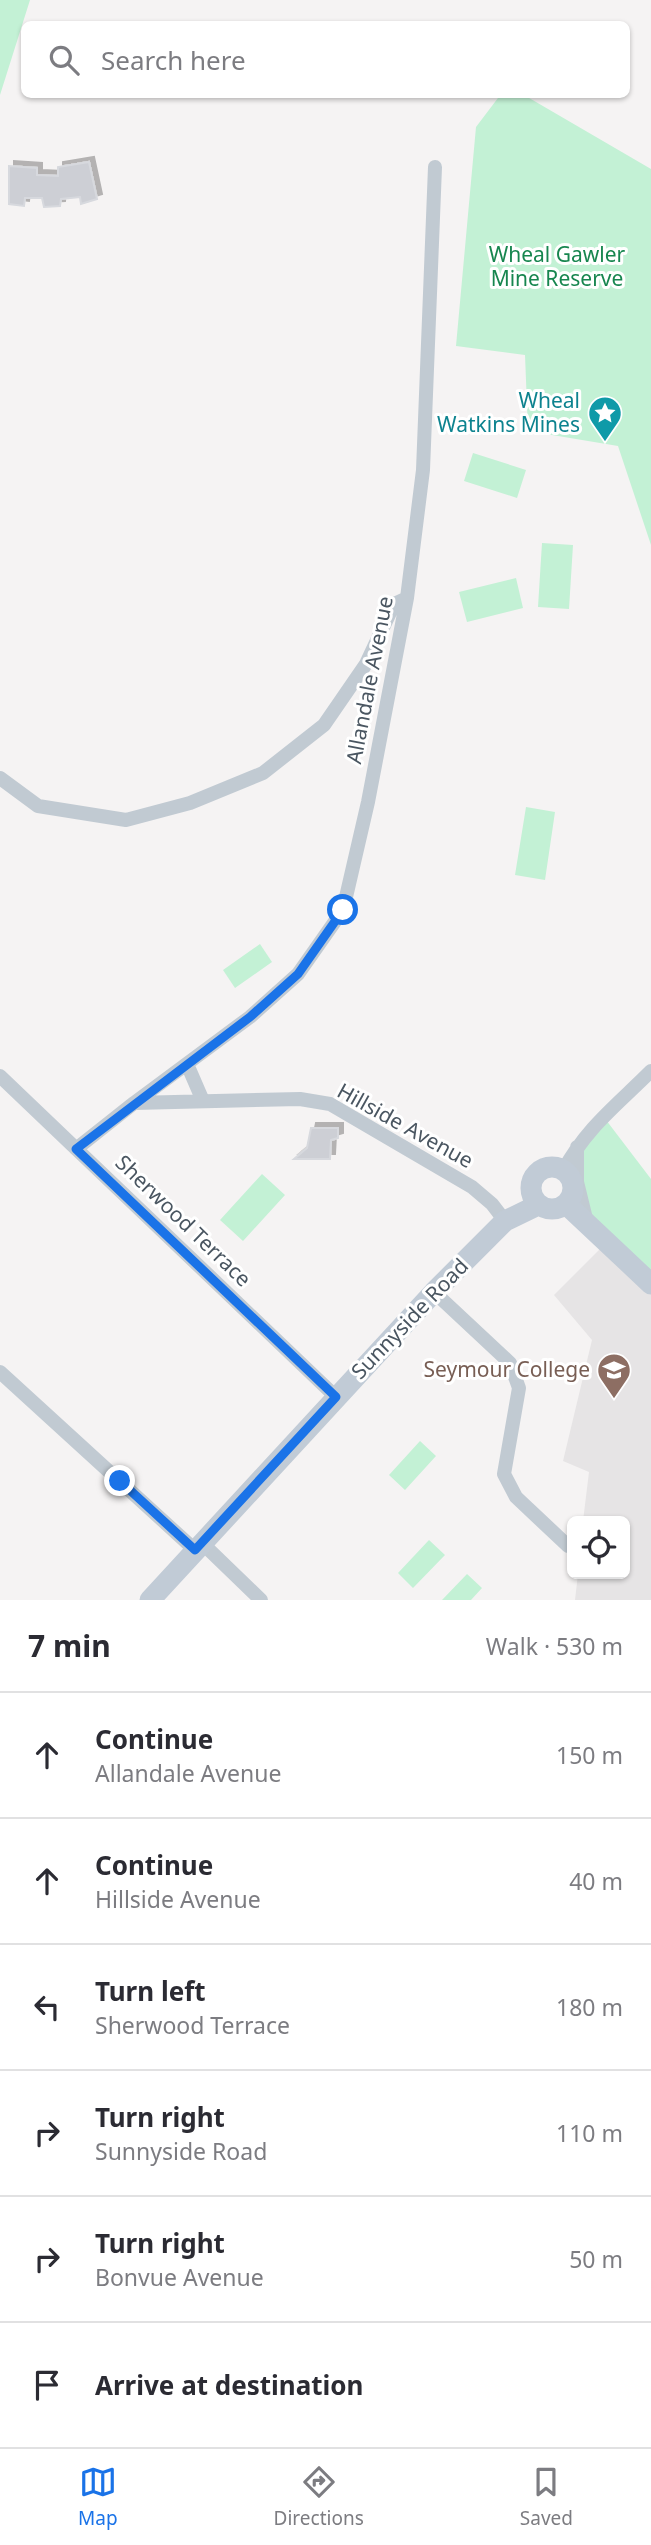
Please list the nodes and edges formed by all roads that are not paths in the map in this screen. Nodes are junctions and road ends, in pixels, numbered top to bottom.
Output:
1 (435, 167) dead end
2 (407, 598) junction
3 (0, 778) edge
4 (187, 1064) junction
5 (651, 1071) edge
6 (0, 1076) edge
7 (203, 1101) junction
8 (134, 1103) junction
9 (577, 1146) junction
10 (76, 1149) junction
11 (563, 1171) junction
12 (566, 1204) junction
13 (538, 1205) junction
14 (505, 1221) junction
15 (587, 1223) junction
16 (651, 1284) edge
17 (435, 1292) junction
18 (0, 1372) edge
19 (336, 1397) junction
20 (567, 1545) edge
21 (198, 1547) junction
22 (150, 1600) edge
23 (261, 1600) edge

1 - 2 street, Allandale Avenue
2 - 3 street
2 - 4 street, Allandale Avenue
4 - 7 street
4 - 8 street, Allandale Avenue
5 - 9 street
6 - 10 street, Sherwood Terrace
7 - 8 street, Hillside Avenue
7 - 14 street, Hillside Avenue
8 - 10 street
9 - 11 street
9 - 15 street
10 - 19 street, Sherwood Terrace
11 - 12 street
11 - 13 street
12 - 13 street
12 - 15 street
13 - 14 street, Sunnyside Road
14 - 17 street, Sunnyside Road
15 - 16 street
17 - 19 street, Sunnyside Road
17 - 20 street
18 - 21 street
19 - 21 street, Sunnyside Road
21 - 22 street, Sunnyside Road
21 - 23 street

